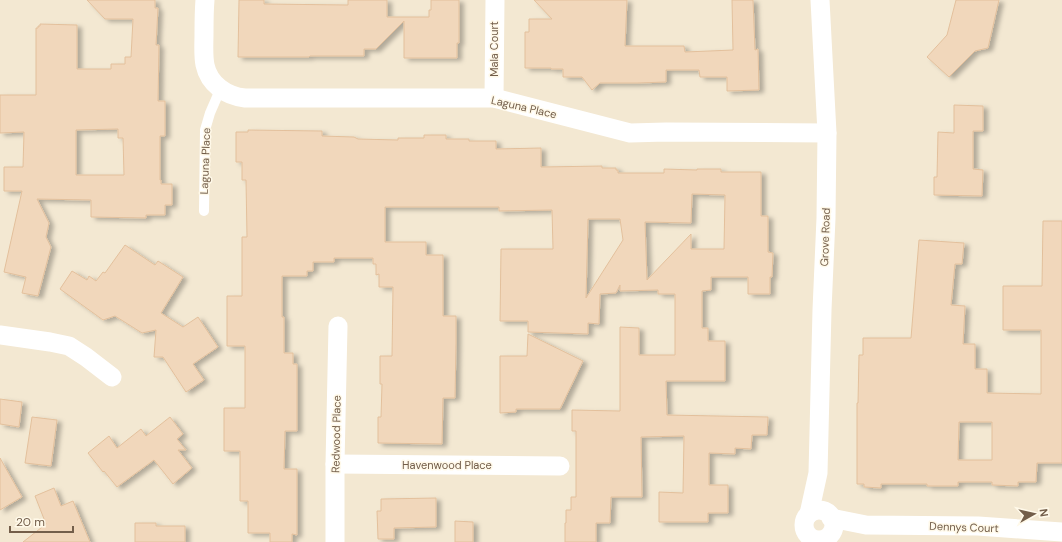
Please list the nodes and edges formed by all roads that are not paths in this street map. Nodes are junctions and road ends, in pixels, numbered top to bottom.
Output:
1 (204, 0) edge
2 (495, 0) edge
3 (820, 0) edge
4 (220, 90) junction
5 (494, 98) junction
6 (826, 133) junction
7 (204, 211) dead end
8 (338, 326) dead end
9 (0, 335) edge
10 (112, 377) dead end
11 (335, 464) junction
12 (560, 466) dead end
13 (822, 529) edge
14 (1062, 532) edge
15 (335, 542) edge

1 - 4 street
2 - 5 street, Mala Court
3 - 6 street, Grove Road
4 - 5 street, Laguna Place
4 - 7 lane, Laguna Place
5 - 6 street, Laguna Place
6 - 13 street, Grove Road
8 - 11 street, Redwood Place
9 - 10 street
11 - 12 street, Havenwood Place
11 - 15 street, Redwood Place
13 - 14 street, Dennys Court

